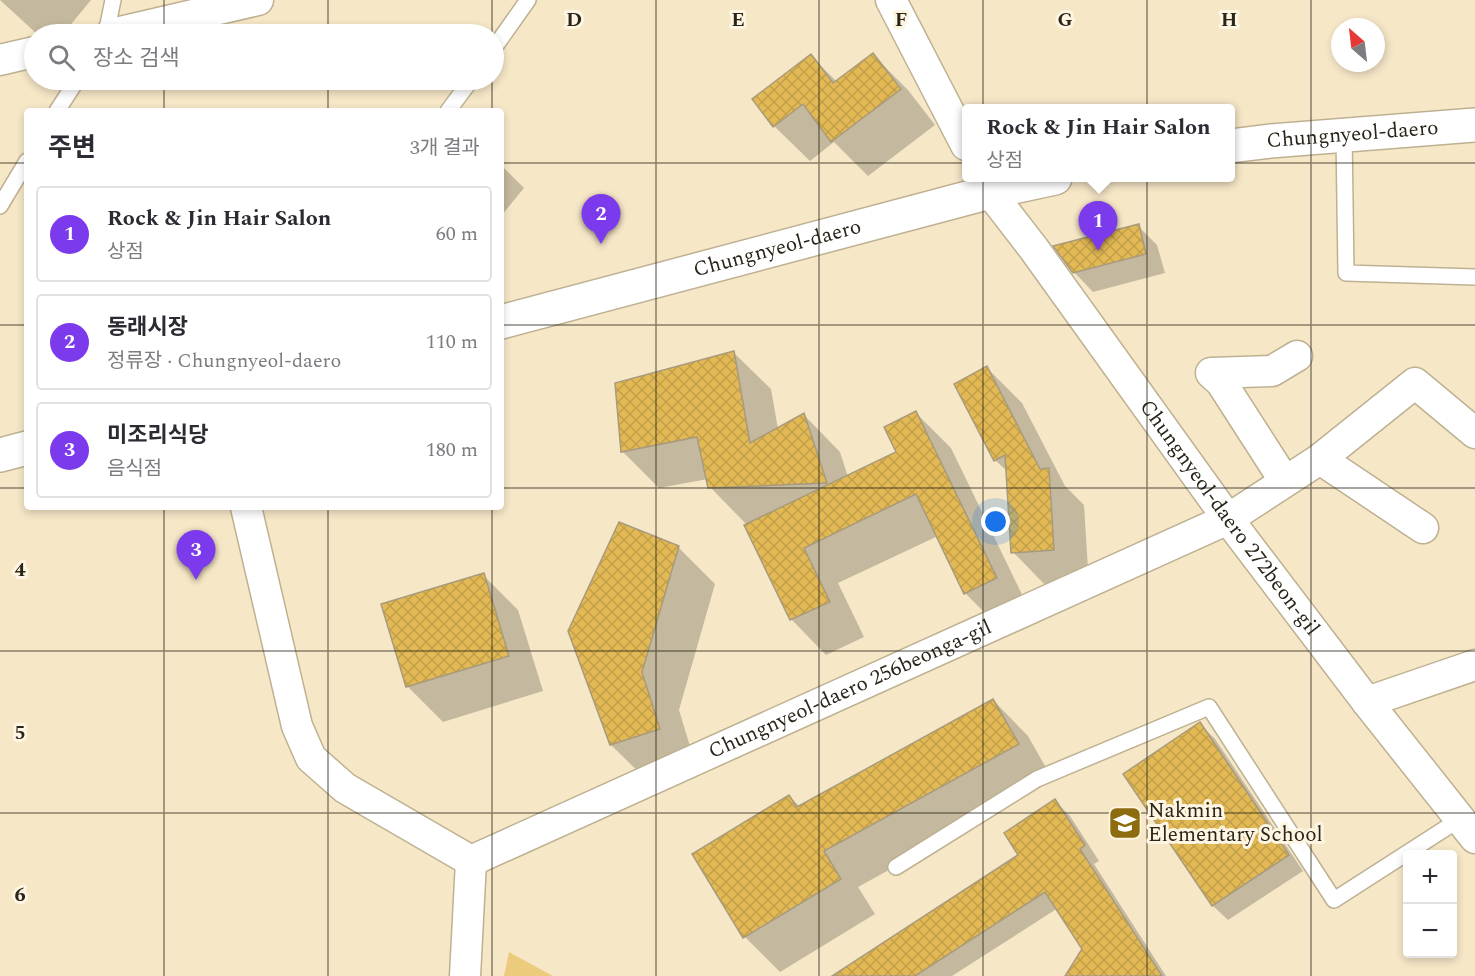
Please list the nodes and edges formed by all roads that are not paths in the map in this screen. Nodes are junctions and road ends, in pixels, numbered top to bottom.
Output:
1 (113, 0) edge
2 (258, 0) edge
3 (528, 0) edge
4 (891, 0) edge
5 (108, 24) edge
6 (154, 24) edge
7 (504, 34) edge
8 (24, 54) edge
9 (0, 60) edge
10 (71, 90) edge
11 (464, 90) edge
12 (59, 108) edge
13 (450, 108) edge
14 (1475, 125) edge
15 (1344, 135) junction
16 (962, 138) edge
17 (1235, 146) edge
18 (24, 166) edge
19 (1012, 182) edge
20 (986, 185) edge
21 (0, 206) edge
22 (1475, 277) edge
23 (504, 321) edge
24 (1297, 356) dead end
25 (1475, 433) edge
26 (24, 449) edge
27 (0, 455) edge
28 (1320, 459) junction
29 (1284, 480) junction
30 (247, 510) edge
31 (1228, 519) junction
32 (1423, 528) dead end
33 (1475, 665) edge
34 (1367, 702) junction
35 (1467, 828) edge
36 (471, 861) junction
37 (896, 867) dead end
38 (465, 976) edge

1 - 5 lane
2 - 6 street
3 - 7 lane
4 - 16 street
8 - 9 street
10 - 12 lane
11 - 13 lane
14 - 15 main road, Chungnyeol-daero
15 - 17 main road, Chungnyeol-daero
15 - 22 lane
18 - 21 lane
19 - 20 main road, Chungnyeol-daero
20 - 23 main road, Chungnyeol-daero
20 - 31 street, Chungnyeol-daero 272beon-gil
24 - 29 street
25 - 28 street, Chungnyeol-daero 256beonga-gil
26 - 27 main road
28 - 29 street, Chungnyeol-daero 256beonga-gil
28 - 32 street
29 - 31 street, Chungnyeol-daero 256beonga-gil
30 - 36 street
31 - 34 street, Chungnyeol-daero 272beon-gil
31 - 36 street, Chungnyeol-daero 256beonga-gil
33 - 34 street
34 - 35 street, Chungnyeol-daero 272beon-gil
35 - 37 lane
36 - 38 street

